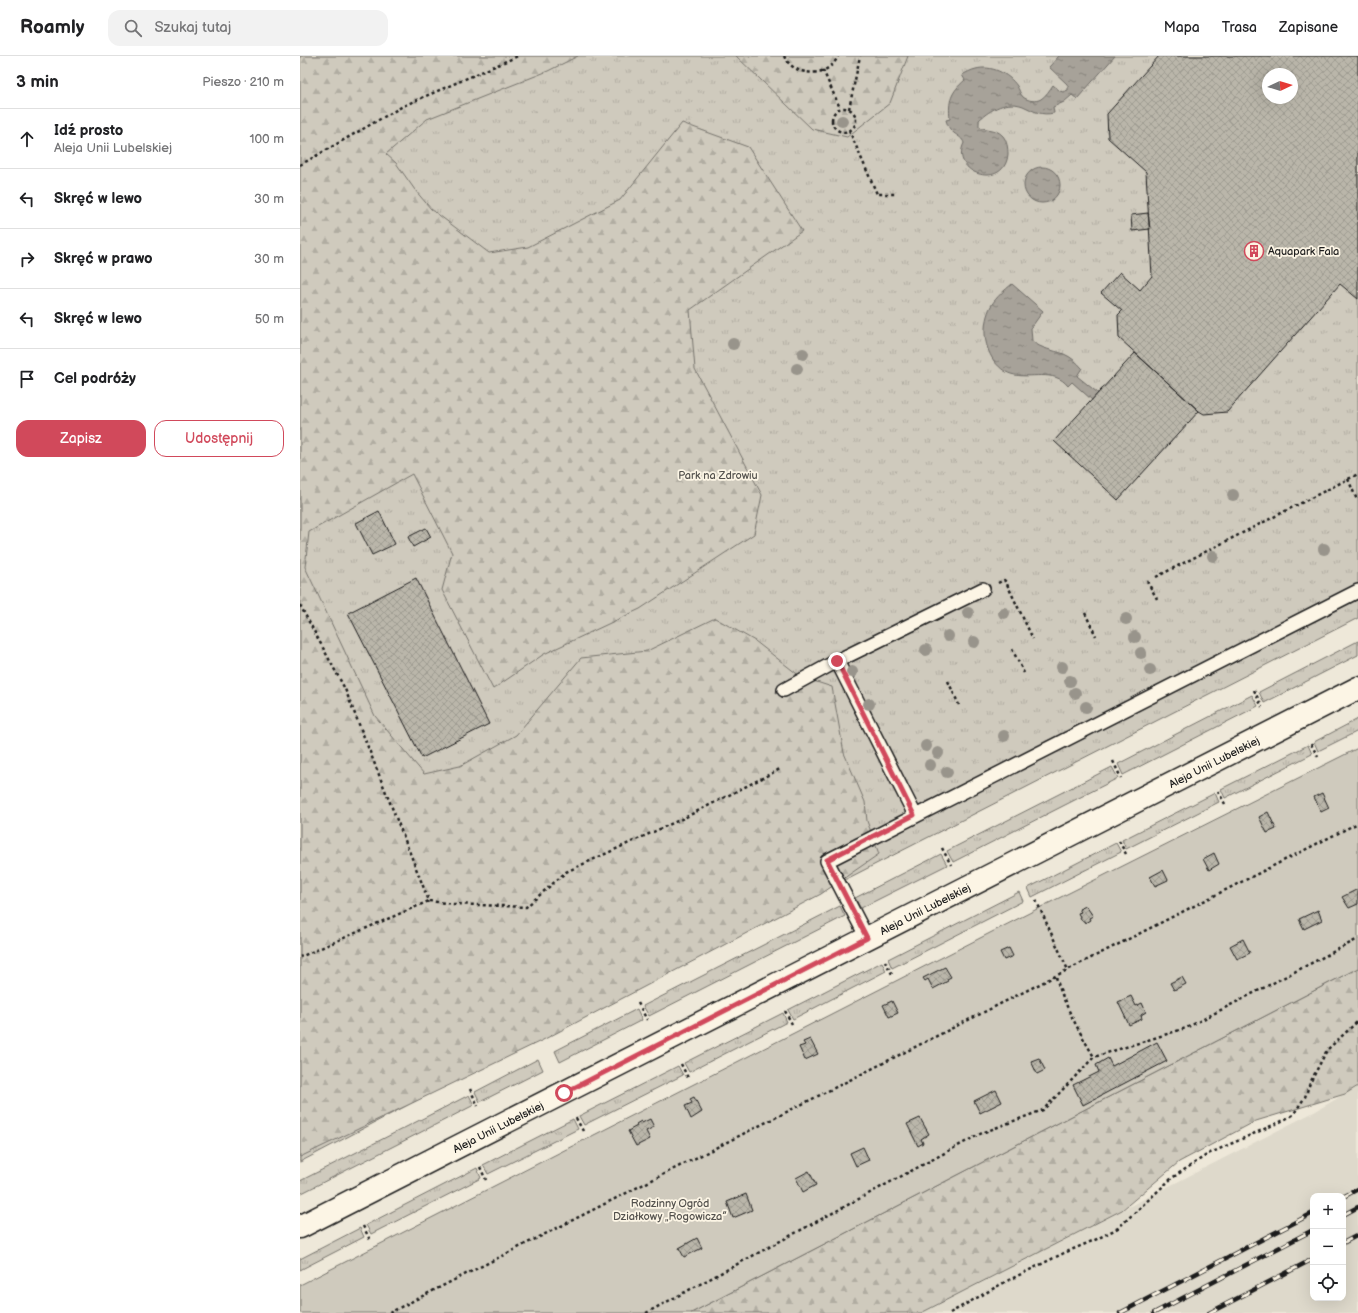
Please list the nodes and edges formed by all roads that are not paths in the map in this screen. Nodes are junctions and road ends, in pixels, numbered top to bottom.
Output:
1 (982, 589) road end
2 (1358, 591) edge
3 (837, 661) junction
4 (1358, 688) edge
5 (784, 690) dead end
6 (914, 815) junction
7 (867, 938) junction
8 (300, 1228) edge

1 - 3 lane
2 - 6 lane
3 - 5 lane
3 - 6 lane
4 - 7 street, Aleja Unii Lubelskiej
6 - 7 lane
7 - 8 street, Aleja Unii Lubelskiej

